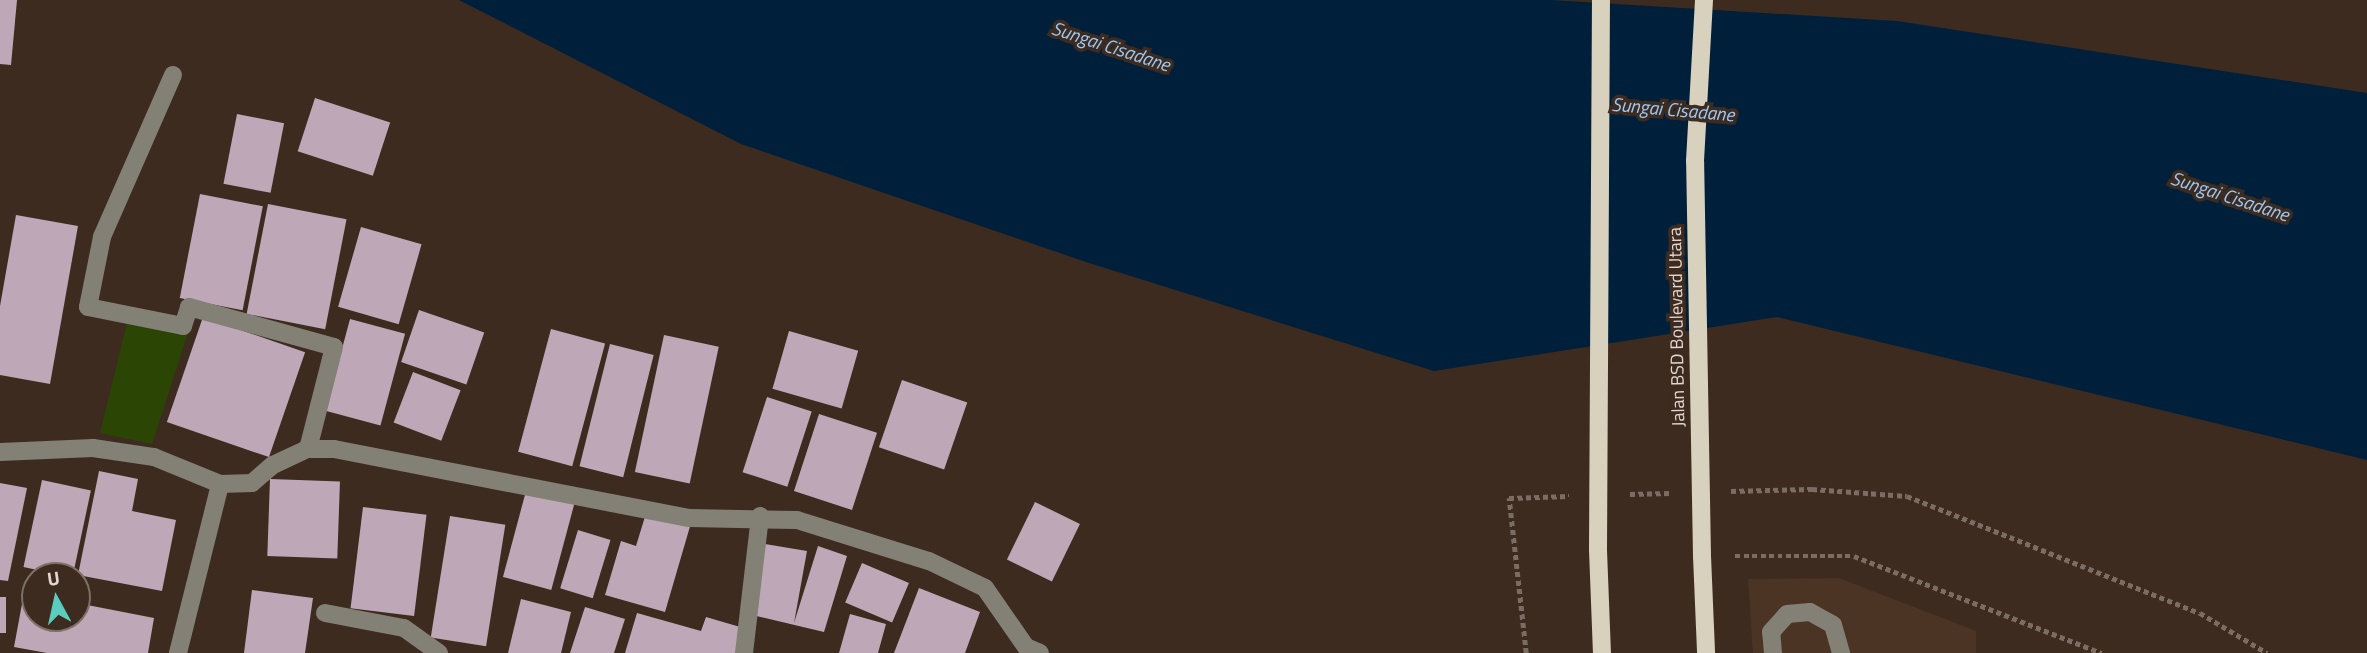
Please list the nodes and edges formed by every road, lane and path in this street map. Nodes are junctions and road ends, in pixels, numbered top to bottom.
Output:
1 (1601, 0) edge
2 (1704, 0) edge
3 (173, 75) dead end
4 (308, 449) junction
5 (0, 452) edge
6 (220, 484) junction
7 (1716, 492) dead end
8 (1674, 493) dead end
9 (1619, 495) dead end
10 (1578, 496) dead end
11 (760, 516) junction
12 (1702, 556) junction
13 (325, 612) dead end
14 (178, 653) edge
15 (439, 653) edge
16 (744, 653) edge
17 (1040, 653) edge
18 (1526, 653) edge
19 (1602, 653) edge
20 (1706, 653) edge
21 (1773, 653) edge
22 (1841, 653) edge
23 (2102, 653) edge
24 (2267, 653) edge

1 - 19 main road, bridge
2 - 12 main road, Jalan BSD Boulevard Utara, bridge
3 - 4 street
4 - 6 street
4 - 11 street
5 - 6 street
6 - 14 street
7 - 24 path
8 - 9 path
10 - 18 path
11 - 16 street
11 - 17 street
12 - 20 main road, Jalan BSD Boulevard Utara
12 - 23 path
13 - 15 street
21 - 22 street

